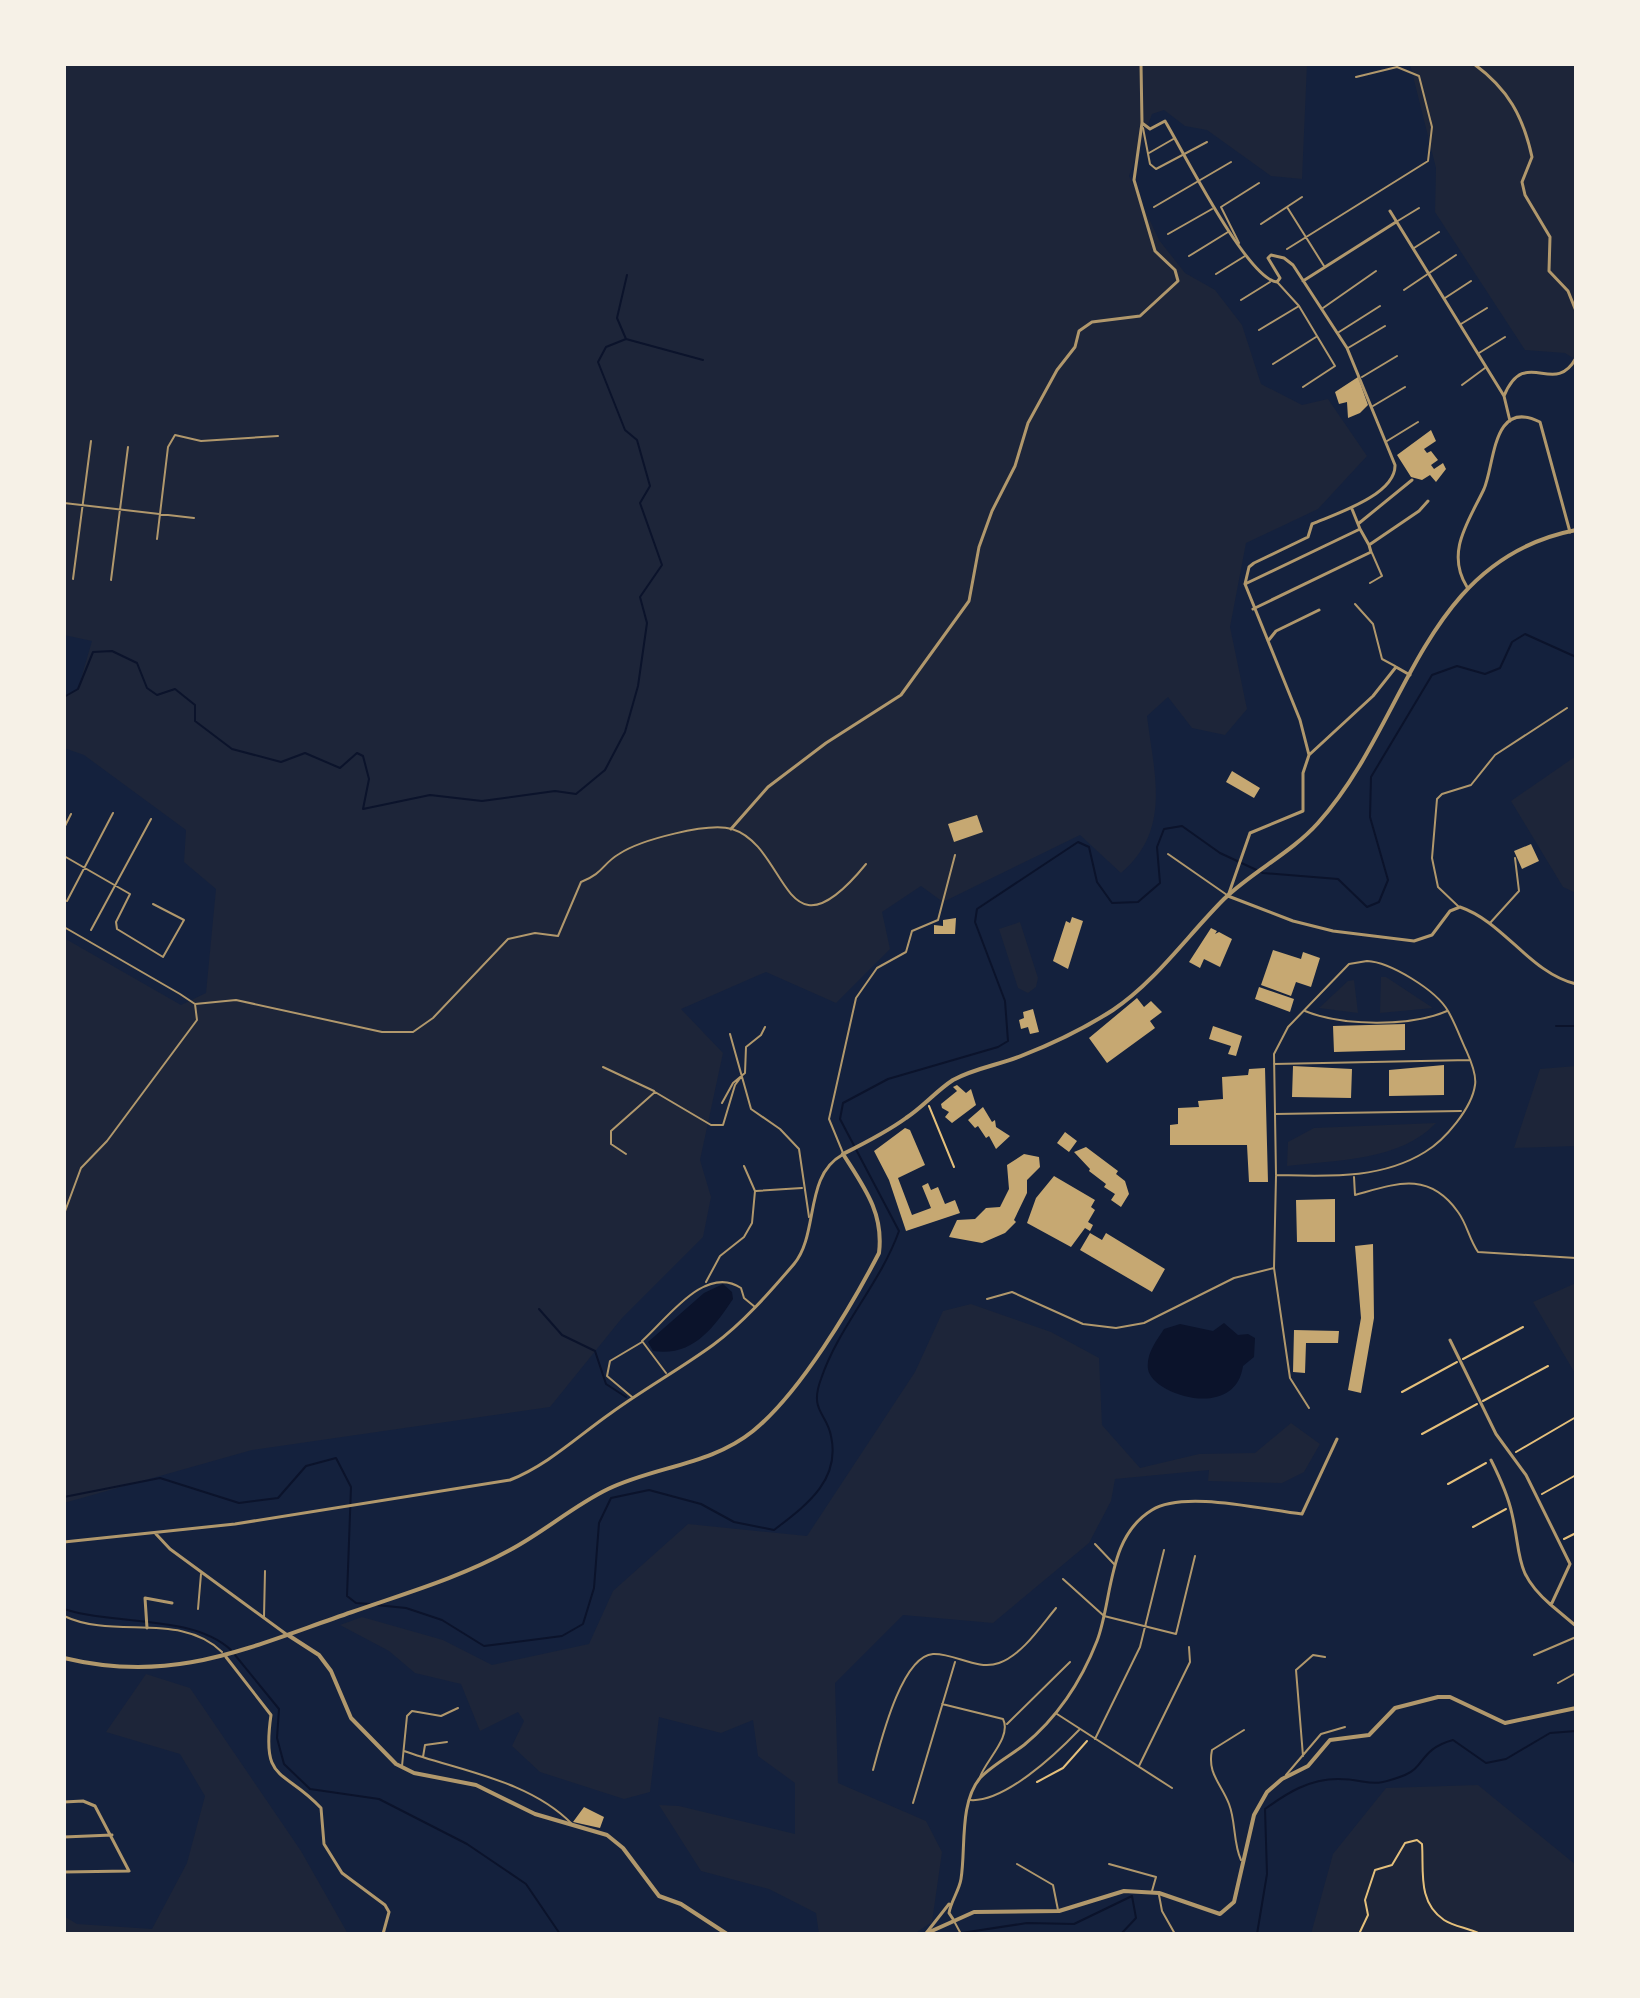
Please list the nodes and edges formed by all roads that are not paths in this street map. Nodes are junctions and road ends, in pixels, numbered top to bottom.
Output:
1 (1141, 64) edge
2 (1474, 64) edge
3 (1356, 77) dead end
4 (1142, 123) junction
5 (1175, 138) junction
6 (1207, 142) dead end
7 (1148, 154) junction
8 (1185, 155) junction
9 (1231, 162) dead end
10 (1200, 181) junction
11 (1259, 183) dead end
12 (1302, 197) dead end
13 (1154, 207) dead end
14 (1215, 207) junction
15 (1287, 207) junction
16 (1419, 208) dead end
17 (1390, 211) dead end
18 (1396, 222) junction
19 (1261, 224) dead end
20 (1228, 232) junction
21 (1439, 232) dead end
22 (1168, 234) dead end
23 (1306, 237) junction
24 (1287, 249) dead end
25 (1413, 249) junction
26 (1456, 255) dead end
27 (1189, 256) dead end
28 (1245, 257) junction
29 (1325, 267) junction
30 (1376, 271) dead end
31 (1428, 273) junction
32 (1216, 274) dead end
33 (1303, 281) junction
34 (1471, 281) dead end
35 (1270, 282) junction
36 (1277, 282) junction
37 (1404, 290) dead end
38 (1444, 299) junction
39 (1241, 300) dead end
40 (1299, 306) junction
41 (1380, 306) dead end
42 (1487, 308) dead end
43 (1322, 309) junction
44 (1576, 311) edge
45 (1460, 324) junction
46 (1385, 326) dead end
47 (1259, 330) dead end
48 (1338, 332) junction
49 (1318, 336) junction
50 (1505, 337) dead end
51 (1347, 348) junction
52 (1478, 354) junction
53 (1397, 356) dead end
54 (1576, 358) edge
55 (1273, 364) dead end
56 (1486, 367) junction
57 (1361, 377) junction
58 (1462, 385) dead end
59 (1303, 387) dead end
60 (1405, 387) dead end
61 (1504, 396) junction
62 (1372, 407) junction
63 (1510, 421) junction
64 (1418, 422) dead end
65 (278, 436) dead end
66 (91, 441) dead end
67 (1386, 442) junction
68 (128, 447) dead end
69 (1412, 480) dead end
70 (1428, 501) dead end
71 (64, 503) edge
72 (83, 506) junction
73 (1352, 509) junction
74 (120, 510) junction
75 (160, 515) junction
76 (194, 518) dead end
77 (1359, 526) junction
78 (1573, 531) edge
79 (157, 539) dead end
80 (1369, 545) junction
81 (1371, 552) junction
82 (73, 579) dead end
83 (111, 580) dead end
84 (1370, 583) dead end
85 (1245, 584) junction
86 (1467, 587) junction
87 (1355, 604) dead end
88 (1253, 609) junction
89 (1319, 610) dead end
90 (1268, 641) junction
91 (1396, 667) junction
92 (1410, 675) junction
93 (1567, 708) dead end
94 (1309, 755) junction
95 (113, 813) dead end
96 (71, 814) dead end
97 (151, 819) dead end
98 (64, 828) edge
99 (731, 829) junction
100 (1168, 854) dead end
101 (955, 855) dead end
102 (64, 856) edge
103 (1515, 858) dead end
104 (866, 864) dead end
105 (84, 867) junction
106 (115, 885) junction
107 (1228, 896) junction
108 (67, 901) dead end
109 (153, 904) dead end
110 (1460, 907) junction
111 (1489, 924) junction
112 (64, 927) edge
113 (91, 930) dead end
114 (1576, 984) edge
115 (195, 1004) junction
116 (1304, 1010) junction
117 (1448, 1011) junction
118 (765, 1027) dead end
119 (730, 1034) dead end
120 (1470, 1060) junction
121 (1273, 1064) junction
122 (603, 1067) dead end
123 (741, 1077) junction
124 (655, 1092) junction
125 (722, 1103) dead end
126 (1464, 1111) junction
127 (1274, 1114) junction
128 (626, 1154) dead end
129 (843, 1154) junction
130 (744, 1166) dead end
131 (1276, 1175) junction
132 (1354, 1176) junction
133 (803, 1188) junction
134 (755, 1191) junction
135 (64, 1214) edge
136 (810, 1222) junction
137 (1576, 1258) edge
138 (1274, 1268) junction
139 (705, 1283) junction
140 (987, 1299) dead end
141 (755, 1308) junction
142 (1450, 1340) dead end
143 (642, 1341) junction
144 (666, 1373) junction
145 (633, 1397) junction
146 (1309, 1408) dead end
147 (1337, 1439) dead end
148 (1491, 1460) road end
149 (156, 1534) junction
150 (64, 1542) edge
151 (1095, 1544) dead end
152 (1164, 1550) dead end
153 (1195, 1556) dead end
154 (1570, 1564) junction
155 (1576, 1564) edge
156 (1115, 1565) junction
157 (265, 1571) dead end
158 (201, 1572) junction
159 (1063, 1579) dead end
160 (172, 1603) dead end
161 (1551, 1605) junction
162 (1056, 1608) dead end
163 (198, 1609) dead end
164 (64, 1616) edge
165 (1104, 1616) junction
166 (264, 1618) junction
167 (1576, 1626) edge
168 (1146, 1627) junction
169 (147, 1628) junction
170 (288, 1635) junction
171 (1576, 1637) edge
172 (1189, 1647) dead end
173 (1534, 1655) dead end
174 (226, 1657) junction
175 (1325, 1657) dead end
176 (64, 1658) edge
177 (955, 1660) junction
178 (1070, 1662) dead end
179 (1576, 1673) edge
180 (1558, 1683) dead end
181 (942, 1704) junction
182 (458, 1708) dead end
183 (1576, 1708) edge
184 (1056, 1714) junction
185 (1006, 1724) junction
186 (1345, 1727) dead end
187 (1079, 1729) junction
188 (1244, 1730) dead end
189 (1093, 1738) junction
190 (447, 1742) dead end
191 (404, 1751) junction
192 (1303, 1756) junction
193 (423, 1758) junction
194 (402, 1767) junction
195 (1139, 1767) junction
196 (873, 1770) dead end
197 (980, 1778) junction
198 (1282, 1779) junction
199 (1172, 1788) dead end
200 (969, 1800) junction
201 (64, 1802) edge
202 (913, 1803) dead end
203 (573, 1825) junction
204 (112, 1835) junction
205 (64, 1837) edge
206 (1017, 1864) dead end
207 (1109, 1864) dead end
208 (1245, 1864) junction
209 (64, 1872) edge
210 (1152, 1892) junction
211 (1159, 1893) junction
212 (952, 1901) junction
213 (1059, 1911) junction
214 (953, 1919) junction
215 (383, 1934) edge
216 (727, 1934) edge
217 (925, 1934) edge
218 (961, 1934) edge
219 (1175, 1934) edge

1 - 4 street
2 - 44 street
3 - 23 lane
4 - 5 street
4 - 7 lane
4 - 99 street
5 - 7 lane
5 - 8 street
6 - 8 lane
7 - 8 lane
8 - 10 street
9 - 10 lane
10 - 13 lane
10 - 14 street
11 - 28 lane
12 - 15 lane
14 - 20 street
14 - 22 lane
15 - 19 lane
15 - 23 lane
16 - 18 lane
17 - 18 street
18 - 25 street
18 - 29 street
20 - 27 lane
20 - 28 street
21 - 25 lane
23 - 24 lane
23 - 29 lane
25 - 31 street
26 - 31 lane
28 - 32 lane
28 - 35 street
29 - 33 street
30 - 43 lane
31 - 37 lane
31 - 38 street
33 - 36 street
33 - 43 street
34 - 38 lane
35 - 36 street
35 - 39 lane
36 - 40 lane
38 - 45 street
40 - 47 lane
40 - 49 lane
41 - 48 lane
42 - 45 lane
43 - 48 street
45 - 52 street
46 - 51 lane
48 - 51 street
49 - 55 lane
49 - 59 lane
50 - 52 lane
51 - 57 street
52 - 56 street
53 - 57 lane
54 - 61 street
56 - 58 lane
56 - 61 street
57 - 62 street
60 - 62 lane
61 - 63 street
62 - 67 street
63 - 78 street
63 - 86 street
64 - 67 lane
65 - 75 lane
66 - 72 lane
67 - 73 street
68 - 74 lane
69 - 77 street
70 - 80 street
71 - 72 lane
72 - 74 lane
72 - 82 lane
73 - 77 street
73 - 85 street
74 - 75 lane
74 - 83 lane
75 - 76 lane
75 - 79 lane
77 - 80 street
77 - 85 street
78 - 86 street
80 - 81 street
81 - 84 lane
81 - 88 street
85 - 88 street
86 - 92 street
87 - 91 lane
88 - 90 street
89 - 90 street
90 - 94 street
91 - 92 street
91 - 94 street
92 - 107 street
93 - 110 lane
94 - 107 street
95 - 105 lane
96 - 98 lane
97 - 106 lane
99 - 104 lane
99 - 115 lane
100 - 107 lane
101 - 129 lane
102 - 105 lane
103 - 111 lane
105 - 106 lane
105 - 108 lane
106 - 109 lane
106 - 113 lane
107 - 110 street
107 - 129 street
110 - 111 street
111 - 114 street
112 - 115 lane
115 - 135 lane
116 - 117 lane
116 - 117 lane
116 - 121 lane
117 - 120 lane
118 - 123 lane
119 - 123 lane
120 - 121 lane
120 - 126 lane
121 - 127 lane
122 - 124 lane
123 - 124 lane
123 - 125 lane
123 - 133 lane
124 - 128 lane
126 - 127 lane
126 - 132 lane
127 - 131 lane
129 - 136 street
129 - 170 street
130 - 134 lane
131 - 132 lane
131 - 138 lane
132 - 137 lane
133 - 134 lane
133 - 136 lane
134 - 139 lane
136 - 141 street
138 - 140 lane
138 - 146 lane
139 - 141 lane
139 - 143 lane
141 - 144 street
142 - 154 street
143 - 144 lane
143 - 145 lane
144 - 145 street
145 - 149 street
147 - 156 street
148 - 161 street
149 - 150 street
149 - 158 street
151 - 156 lane
152 - 168 lane
153 - 168 lane
154 - 155 street
154 - 161 street
156 - 165 street
157 - 166 lane
158 - 163 lane
158 - 166 street
159 - 165 lane
160 - 169 street
161 - 167 street
162 - 177 lane
164 - 169 lane
165 - 168 lane
165 - 184 street
166 - 170 street
168 - 189 lane
169 - 174 lane
170 - 174 street
170 - 194 street
171 - 173 lane
172 - 195 lane
174 - 176 street
174 - 215 street
175 - 192 lane
177 - 181 lane
177 - 196 lane
178 - 185 lane
179 - 180 lane
181 - 185 lane
181 - 202 lane
182 - 191 lane
183 - 198 street
184 - 187 lane
184 - 197 street
185 - 197 lane
186 - 192 lane
187 - 189 lane
187 - 200 lane
188 - 208 lane
189 - 195 lane
190 - 193 lane
191 - 193 lane
191 - 194 lane
192 - 198 lane
193 - 203 lane
194 - 203 street
195 - 199 lane
197 - 200 street
198 - 208 street
200 - 212 street
201 - 204 street
203 - 216 street
204 - 205 street
204 - 209 street
206 - 213 lane
207 - 210 lane
208 - 211 street
210 - 211 street
210 - 213 street
211 - 219 lane
212 - 214 street
212 - 217 street
213 - 214 street
214 - 217 street
214 - 218 lane

